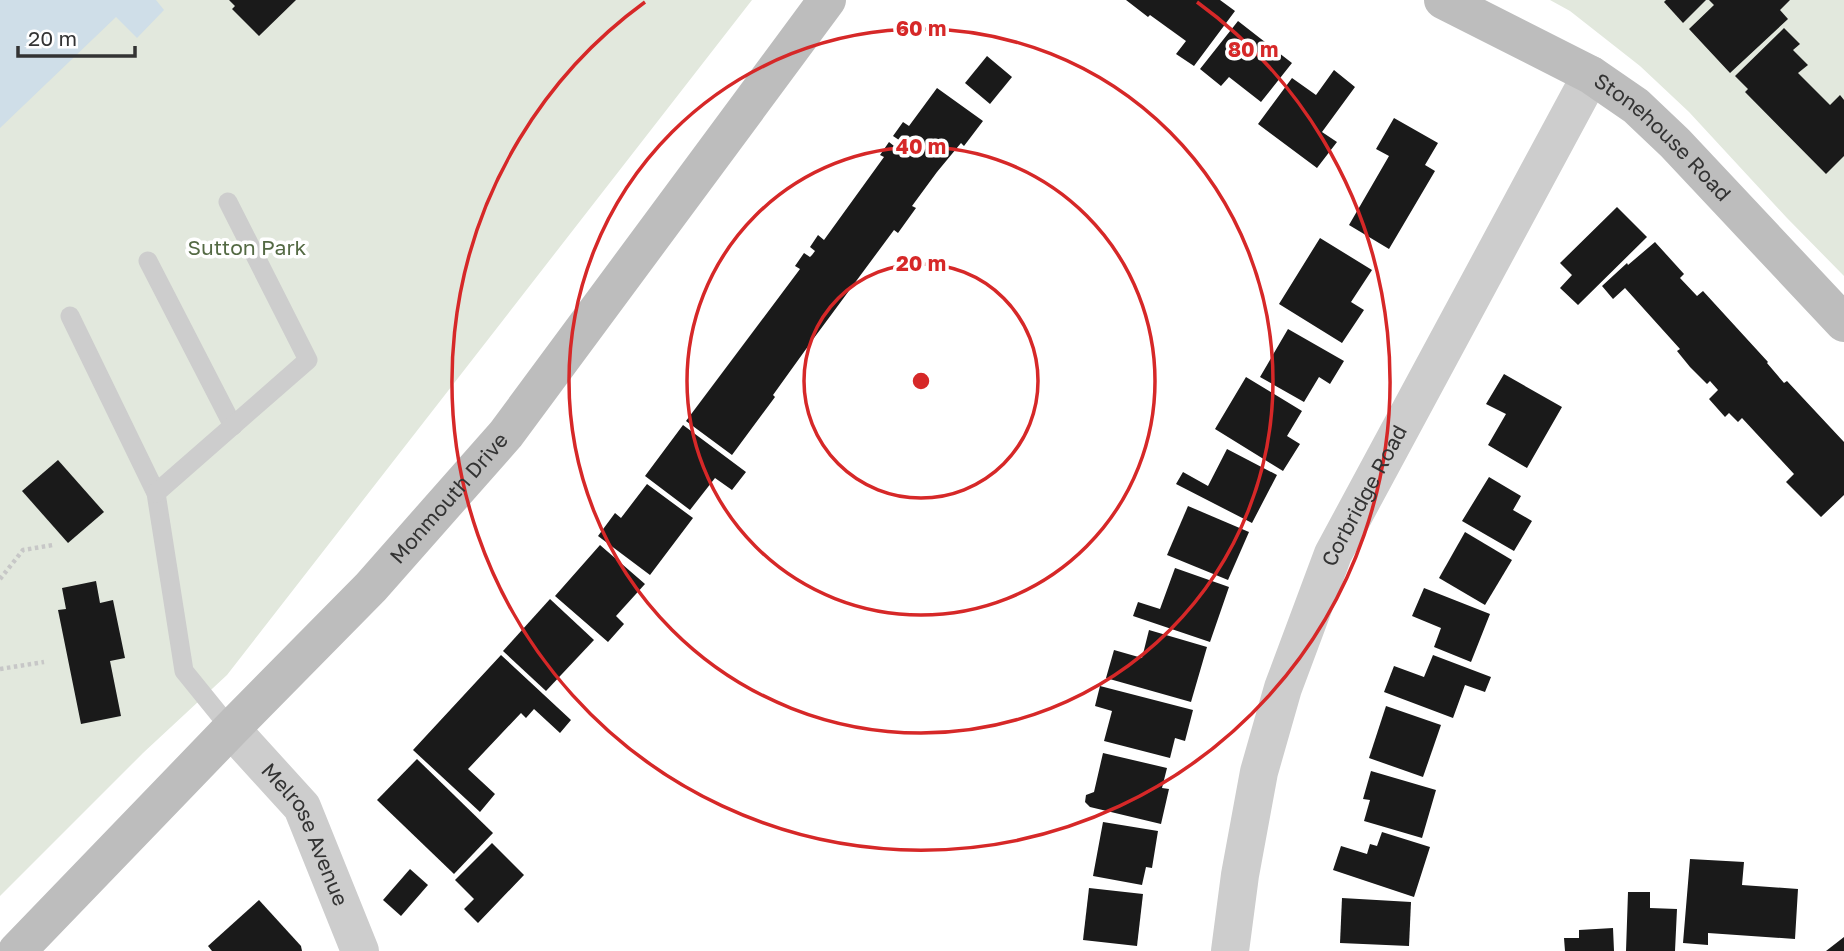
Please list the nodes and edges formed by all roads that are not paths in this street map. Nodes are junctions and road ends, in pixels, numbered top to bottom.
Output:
1 (827, 0) edge
2 (1444, 0) edge
3 (1591, 75) junction
4 (228, 202) dead end
5 (148, 261) dead end
6 (70, 316) dead end
7 (1844, 323) edge
8 (233, 426) junction
9 (156, 493) junction
10 (231, 729) junction
11 (17, 951) edge
12 (360, 951) edge
13 (1230, 951) edge

1 - 10 street, Monmouth Drive
2 - 3 street, Stonehouse Road
3 - 7 street, Stonehouse Road
3 - 13 street, Corbridge Road
4 - 8 lane
5 - 8 lane
6 - 9 lane
8 - 9 lane
9 - 10 lane
10 - 11 street, Monmouth Drive
10 - 12 street, Melrose Avenue

